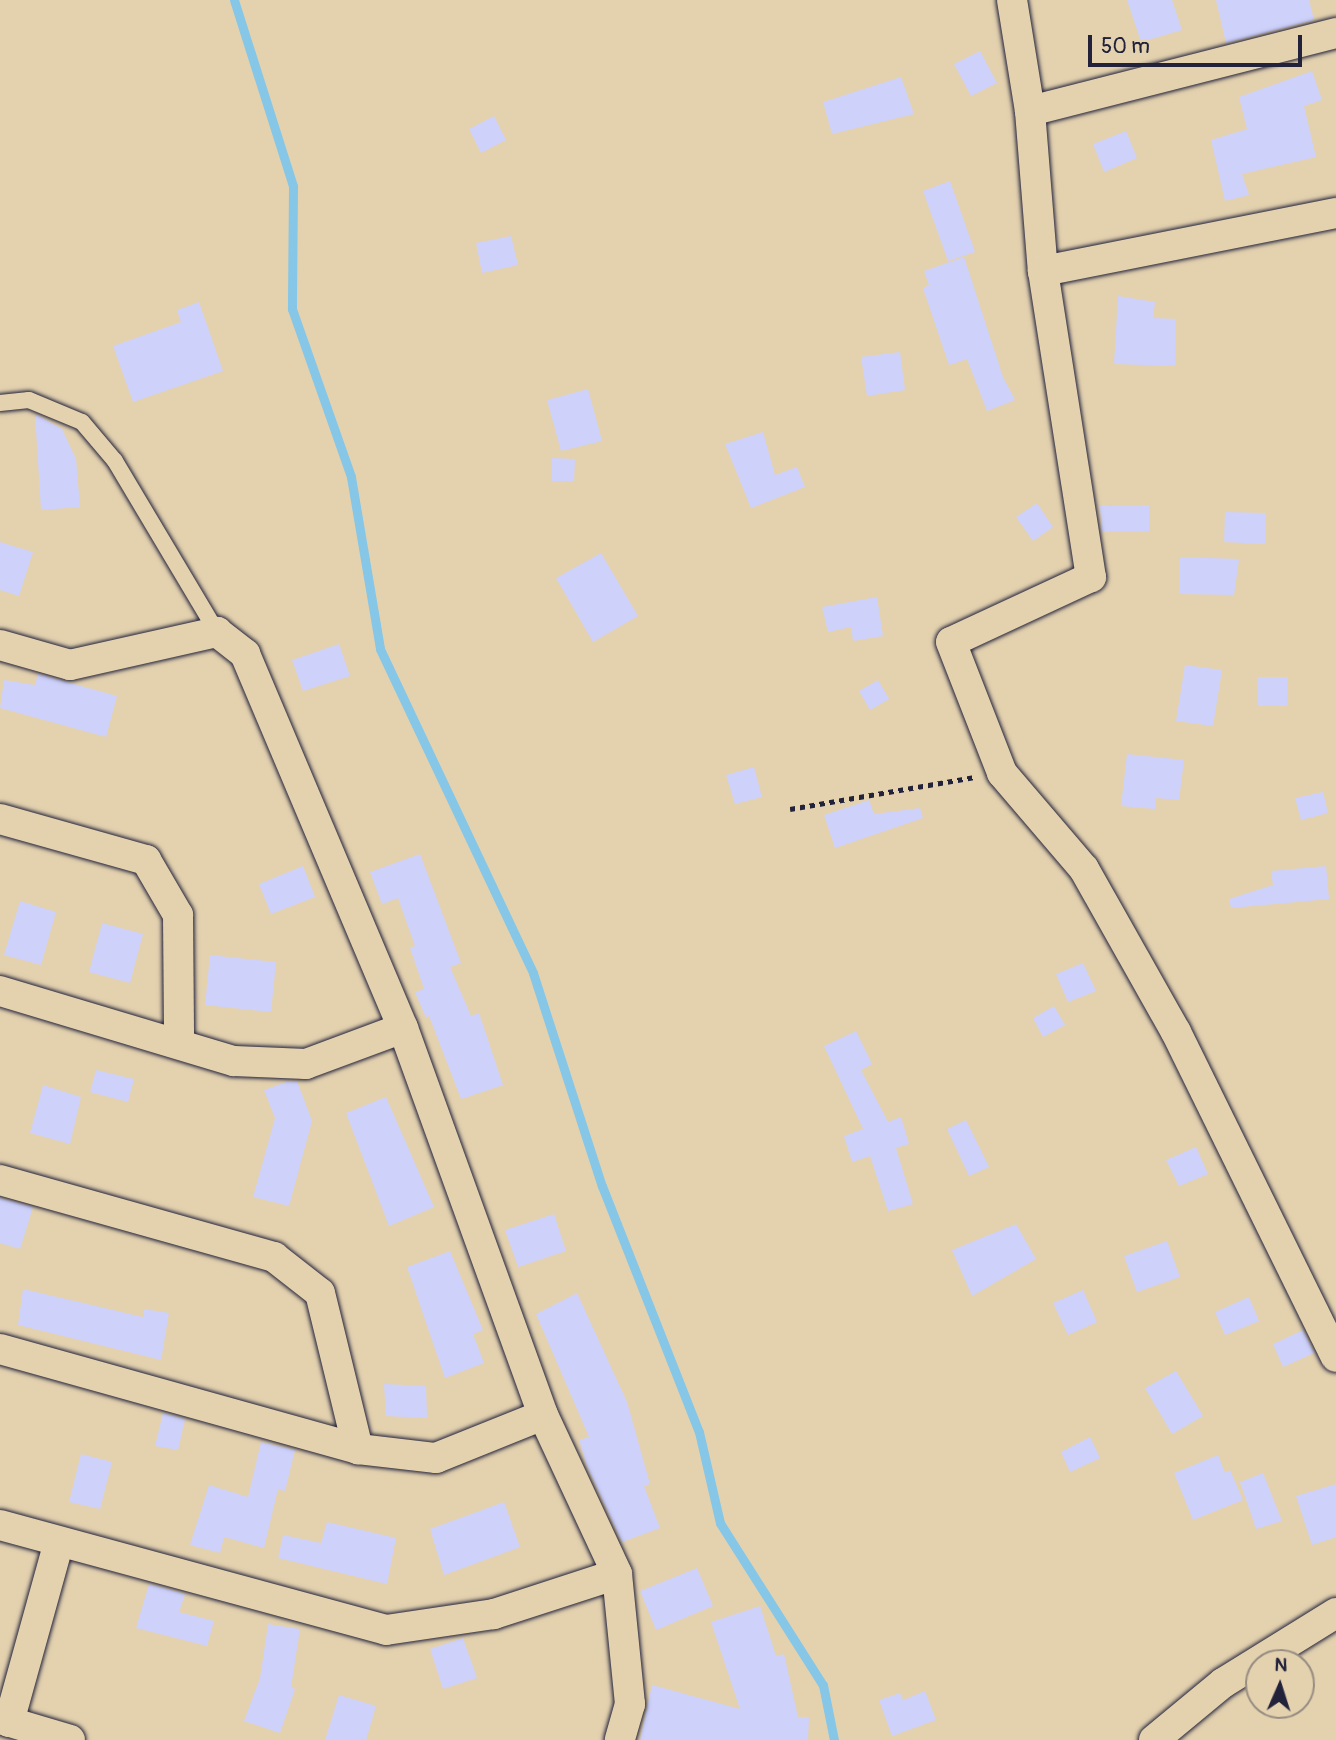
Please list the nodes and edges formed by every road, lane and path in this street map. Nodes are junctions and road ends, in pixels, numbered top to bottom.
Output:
1 (1012, 0) edge
2 (1336, 33) edge
3 (1030, 111) junction
4 (1336, 213) edge
5 (1043, 271) junction
6 (0, 403) edge
7 (217, 632) junction
8 (0, 645) edge
9 (1002, 773) junction
10 (790, 809) dead end
11 (0, 819) edge
12 (0, 991) edge
13 (403, 1028) junction
14 (179, 1042) junction
15 (0, 1180) edge
16 (0, 1349) edge
17 (1336, 1357) edge
18 (543, 1415) junction
19 (358, 1449) junction
20 (0, 1525) edge
21 (59, 1542) junction
22 (617, 1574) junction
23 (1336, 1613) edge
24 (4, 1721) edge
25 (70, 1740) edge
26 (620, 1740) edge
27 (1154, 1740) edge

1 - 3 street
2 - 3 street
3 - 5 street
4 - 5 street
5 - 9 street
6 - 7 lane
7 - 8 street
7 - 13 street
9 - 10 path
9 - 17 street
11 - 14 street
12 - 14 street
13 - 14 street
13 - 18 street
15 - 19 street
16 - 19 street
18 - 19 street
18 - 22 street
20 - 21 street
21 - 22 street
21 - 24 street
22 - 26 street
23 - 27 street
24 - 25 street

